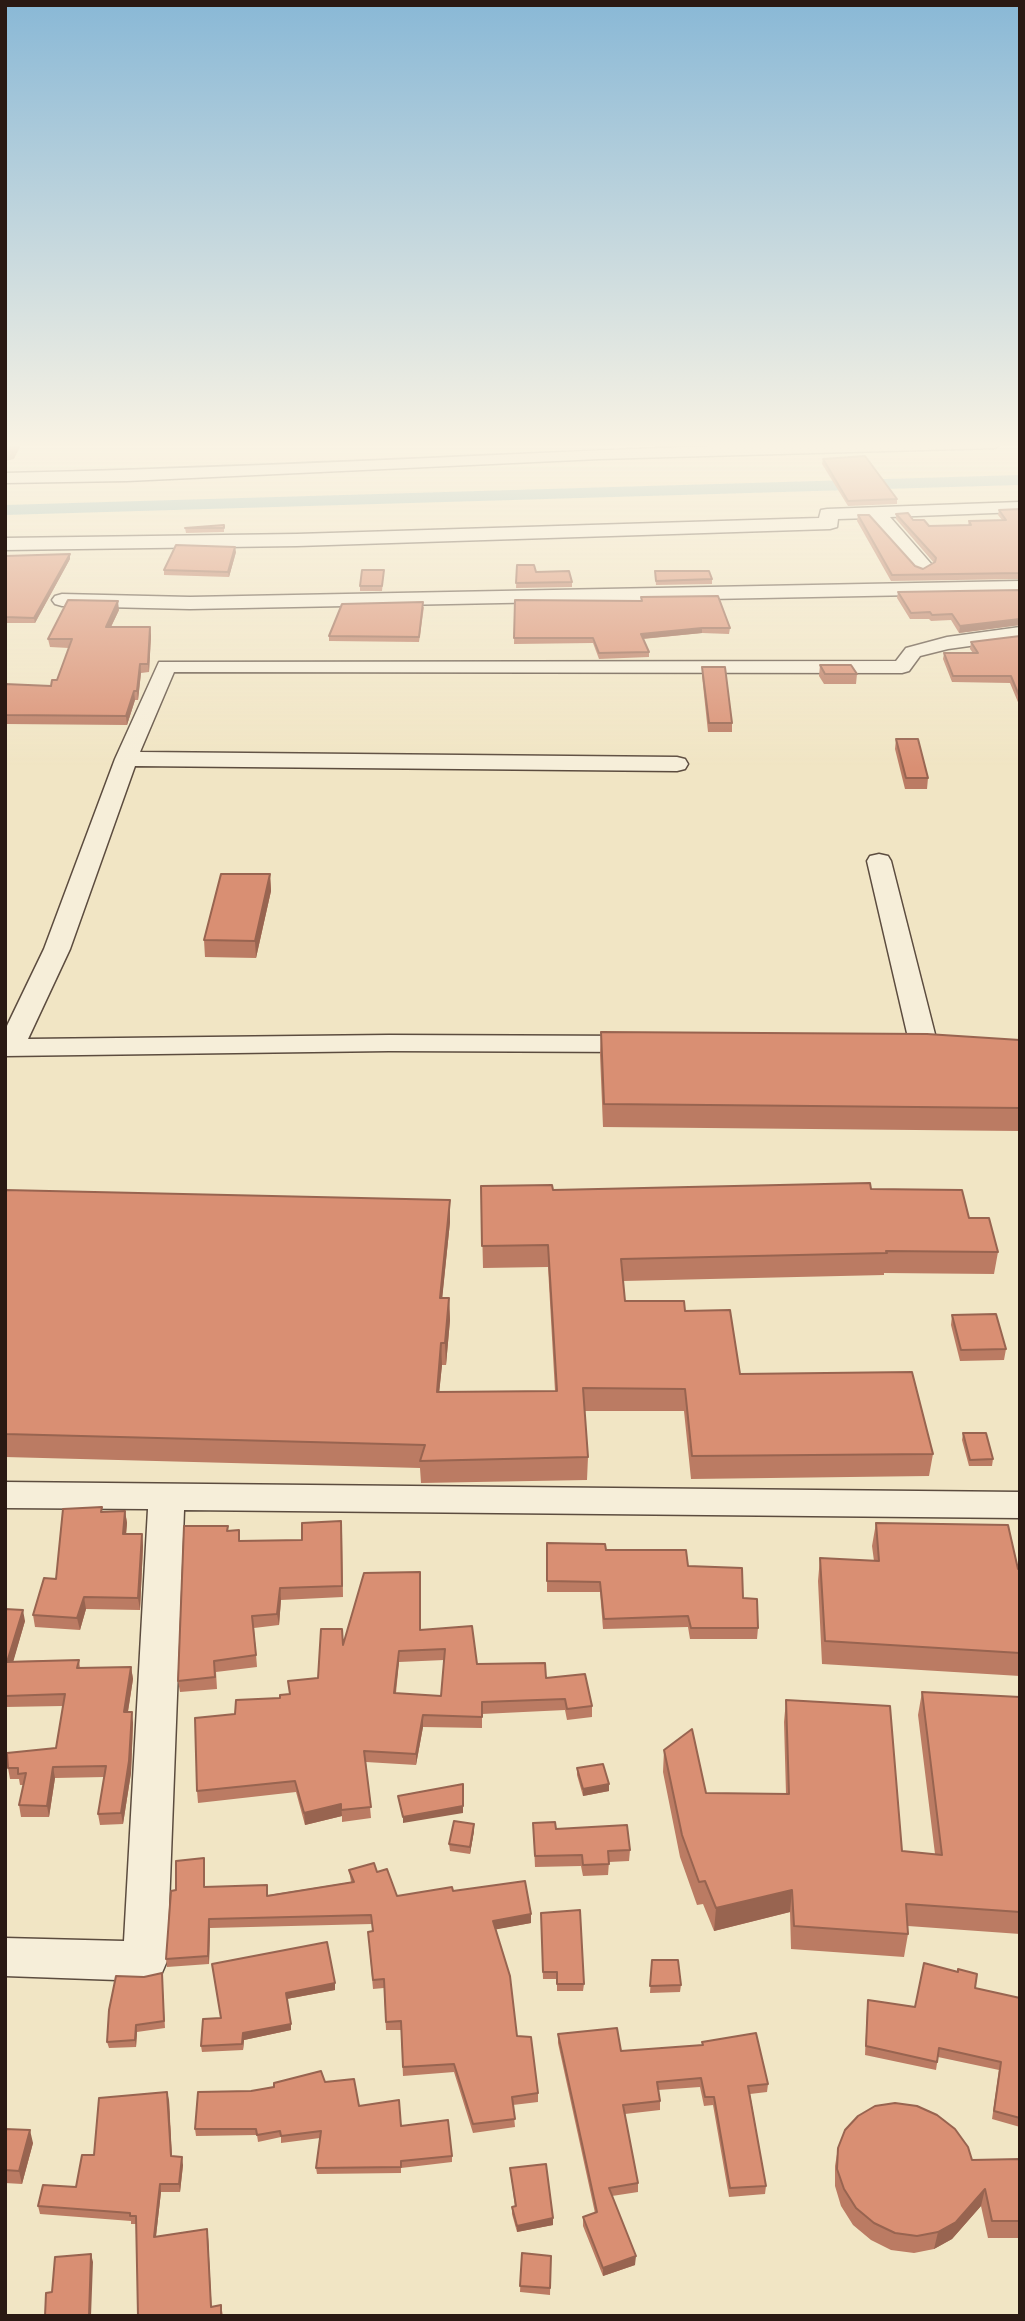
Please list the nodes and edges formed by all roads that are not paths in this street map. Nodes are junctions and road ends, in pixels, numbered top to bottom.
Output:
1 (910, 551) edge
2 (923, 566) edge
3 (1020, 587) edge
4 (62, 600) dead end
5 (1020, 633) edge
6 (126, 759) junction
7 (677, 764) dead end
8 (879, 860) dead end
9 (663, 1044) edge
10 (924, 1046) edge
11 (8, 1048) edge
12 (5, 1495) edge
13 (167, 1496) junction
14 (1020, 1505) edge
15 (5, 1957) edge

1 - 2 street
3 - 4 street
5 - 6 street
6 - 7 street
6 - 11 street
8 - 10 street
9 - 11 street
12 - 13 street
13 - 14 street
13 - 15 street

